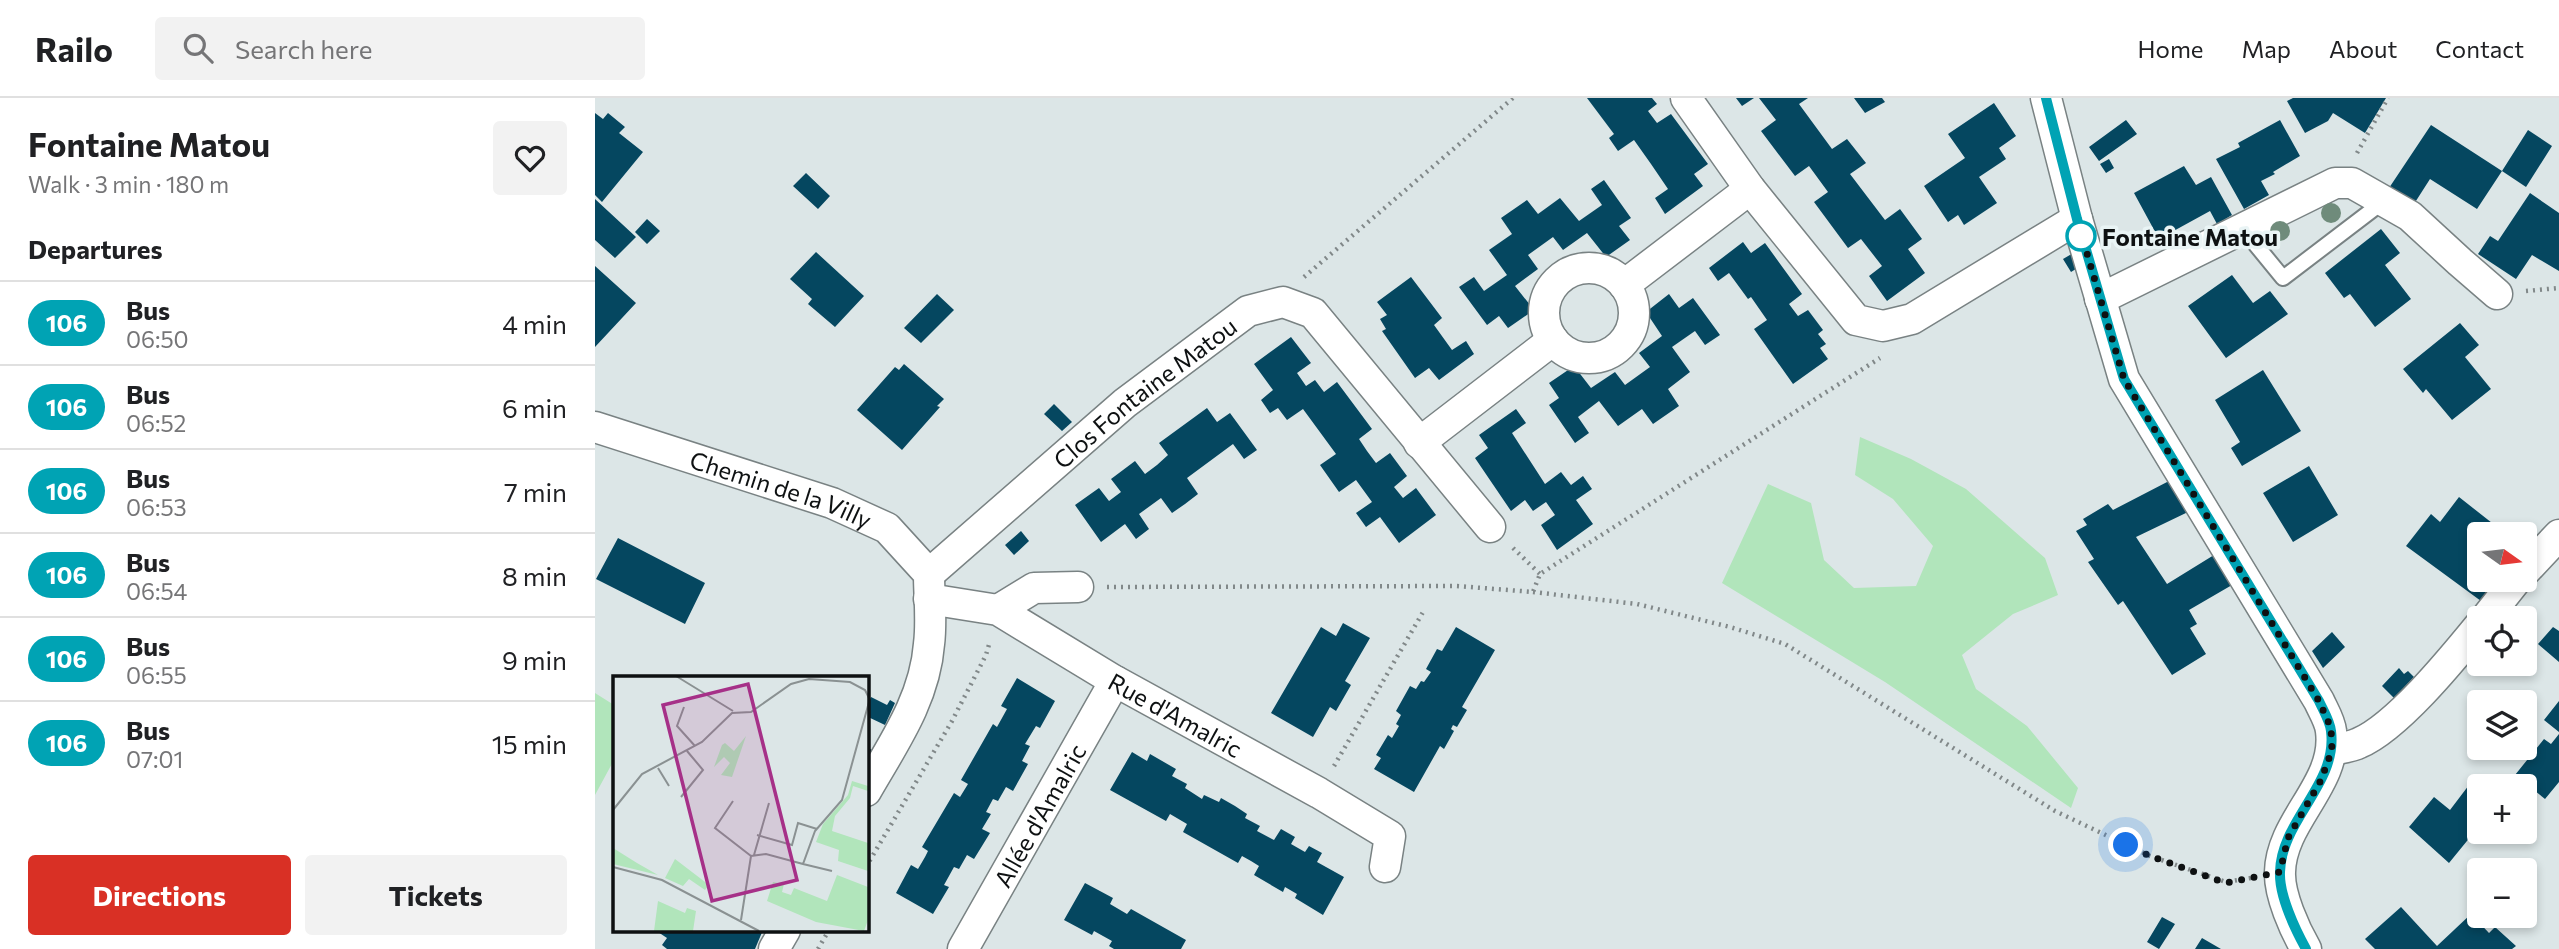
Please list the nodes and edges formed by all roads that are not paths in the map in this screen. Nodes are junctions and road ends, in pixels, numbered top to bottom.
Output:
1 (1686, 98) edge
2 (2046, 98) edge
3 (1751, 189) junction
4 (2384, 201) junction
5 (2077, 219) junction
6 (2242, 228) junction
7 (1625, 285) junction
8 (2497, 293) dead end
9 (2100, 299) junction
10 (1553, 340) junction
11 (595, 427) edge
12 (1419, 443) junction
13 (1490, 527) dead end
14 (2559, 535) edge
15 (2537, 558) edge
16 (929, 586) junction
17 (1078, 587) dead end
18 (2507, 592) edge
19 (2496, 606) edge
20 (998, 610) junction
21 (2467, 641) edge
22 (1115, 681) junction
23 (2332, 750) junction
24 (868, 787) edge
25 (1385, 867) dead end
26 (785, 932) edge
27 (774, 949) edge
28 (963, 949) edge
29 (2306, 949) edge

1 - 3 street
2 - 5 street
3 - 5 street
3 - 7 street
4 - 6 street
4 - 6 lane
4 - 8 street
5 - 9 street
6 - 9 street
7 - 10 street
7 - 10 street
9 - 23 street
10 - 12 street
11 - 16 street, Chemin de la Villy
12 - 13 street
12 - 16 street, Clos Fontaine Matou
14 - 15 street
16 - 20 street, Rue d'Amalric
16 - 24 street
17 - 20 street
18 - 19 street
20 - 22 street, Rue d'Amalric
21 - 23 street
22 - 25 street, Rue d'Amalric
22 - 28 street, Allée d'Amalric
23 - 29 street
26 - 27 street

